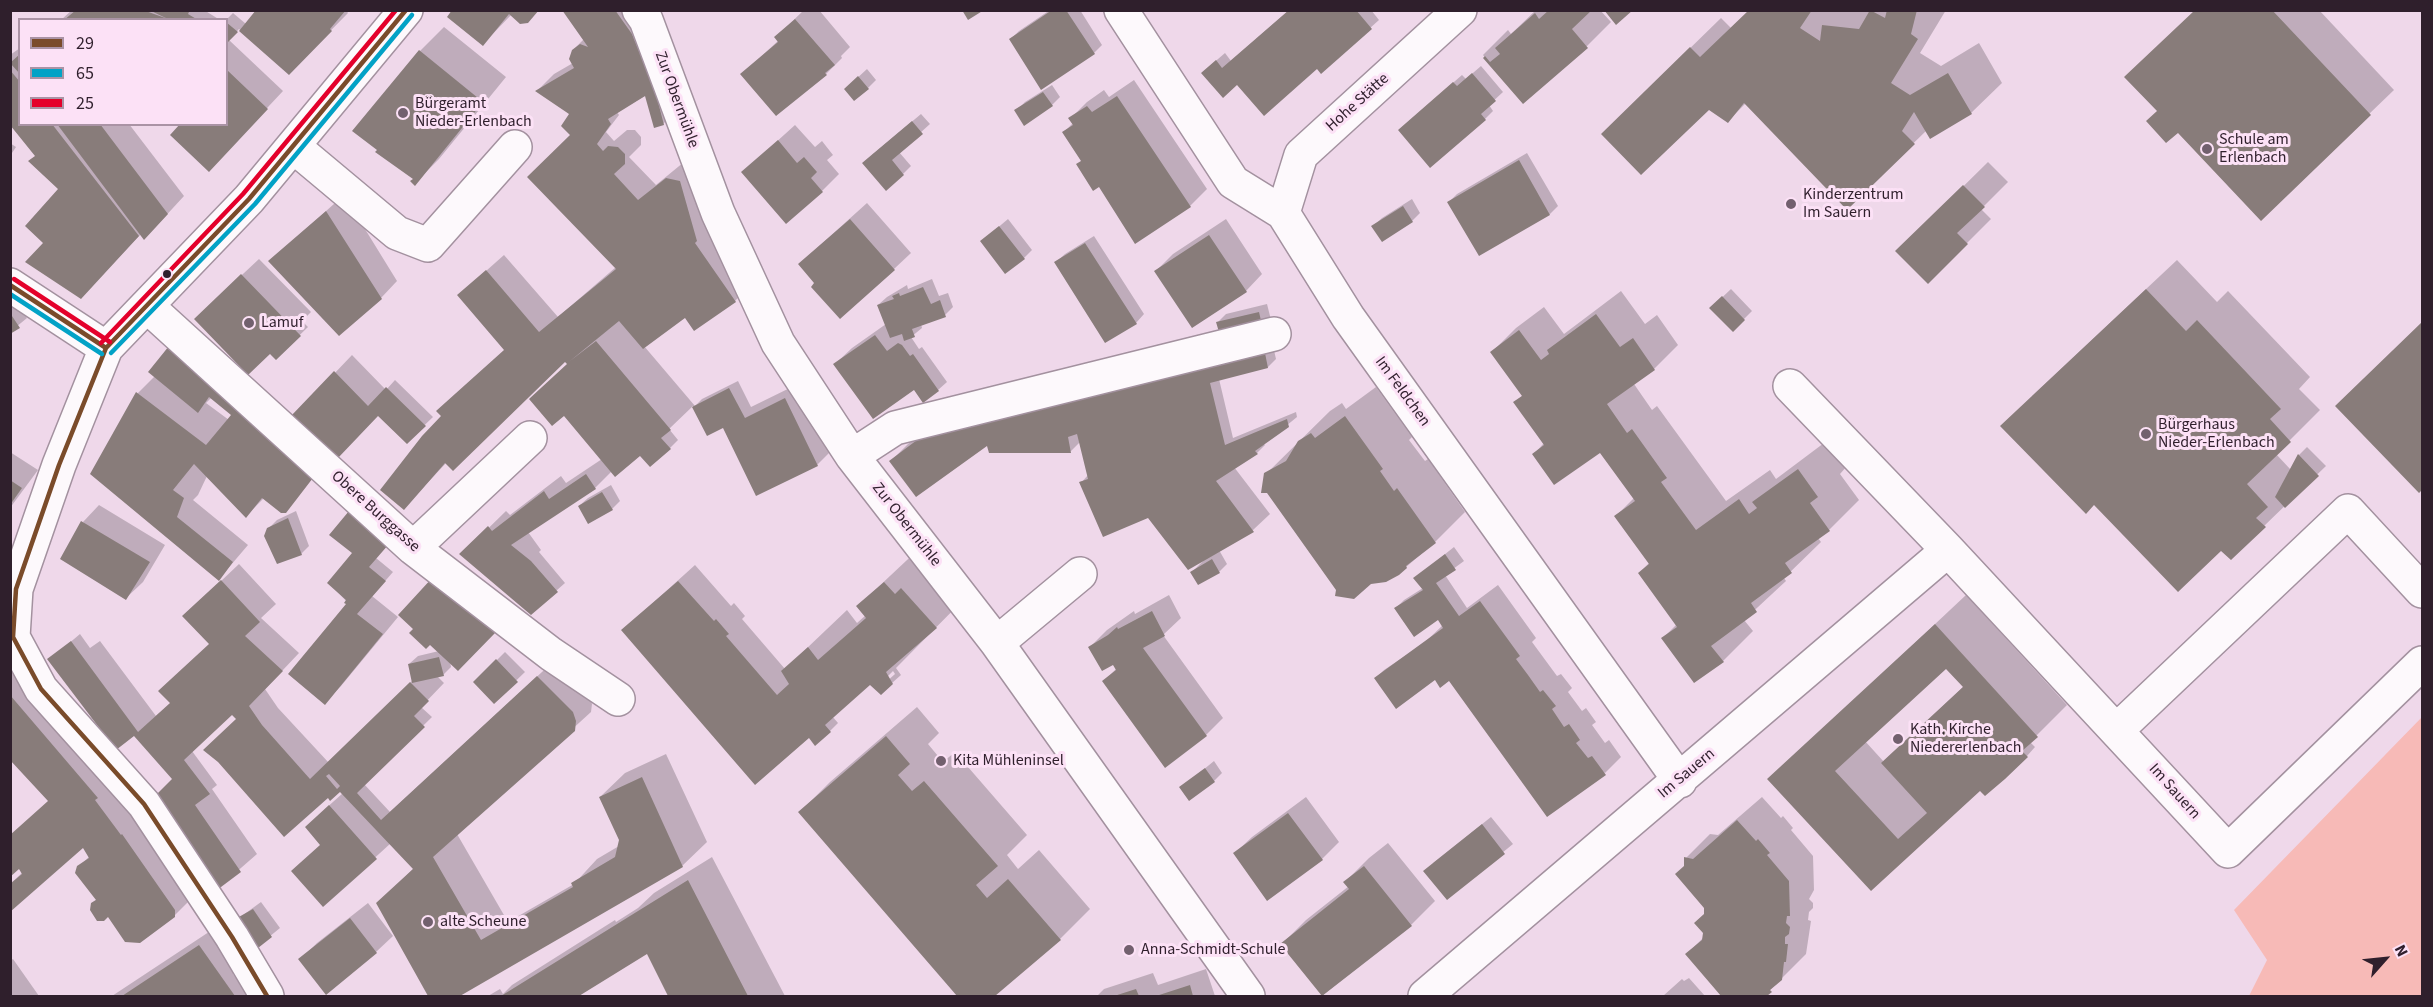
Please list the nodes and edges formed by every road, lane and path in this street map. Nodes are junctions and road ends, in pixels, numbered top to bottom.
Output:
1 (406, 10) edge
2 (639, 10) edge
3 (1121, 10) edge
4 (1460, 10) edge
5 (293, 146) junction
6 (515, 147) dead end
7 (1283, 213) junction
8 (10, 285) edge
9 (147, 306) junction
10 (1274, 334) dead end
11 (106, 348) junction
12 (1790, 386) dead end
13 (530, 438) dead end
14 (852, 456) junction
15 (413, 548) junction
16 (1948, 550) junction
17 (1080, 573) dead end
18 (2422, 591) edge
19 (12, 638) edge
20 (997, 643) junction
21 (2422, 663) edge
22 (618, 699) dead end
23 (2117, 730) junction
24 (1680, 781) junction
25 (267, 996) edge
26 (1248, 996) edge
27 (1425, 996) edge

1 - 5 street
2 - 14 street, Zur Obermühle
3 - 7 street, Im Feldchen
4 - 7 street, Hohe Stätte
5 - 6 street
5 - 9 street
7 - 24 street, Im Feldchen
8 - 11 street
9 - 11 street
9 - 15 street, Obere Burggasse
10 - 14 street
11 - 19 street
12 - 16 street, Im Sauern
13 - 15 street
14 - 20 street, Zur Obermühle
15 - 22 street, Obere Burggasse
16 - 23 street, Im Sauern
16 - 24 street, Im Sauern
17 - 20 street
18 - 23 street
19 - 25 street
20 - 26 street, Zur Obermühle
21 - 23 street, Im Sauern
24 - 27 street, Im Sauern

